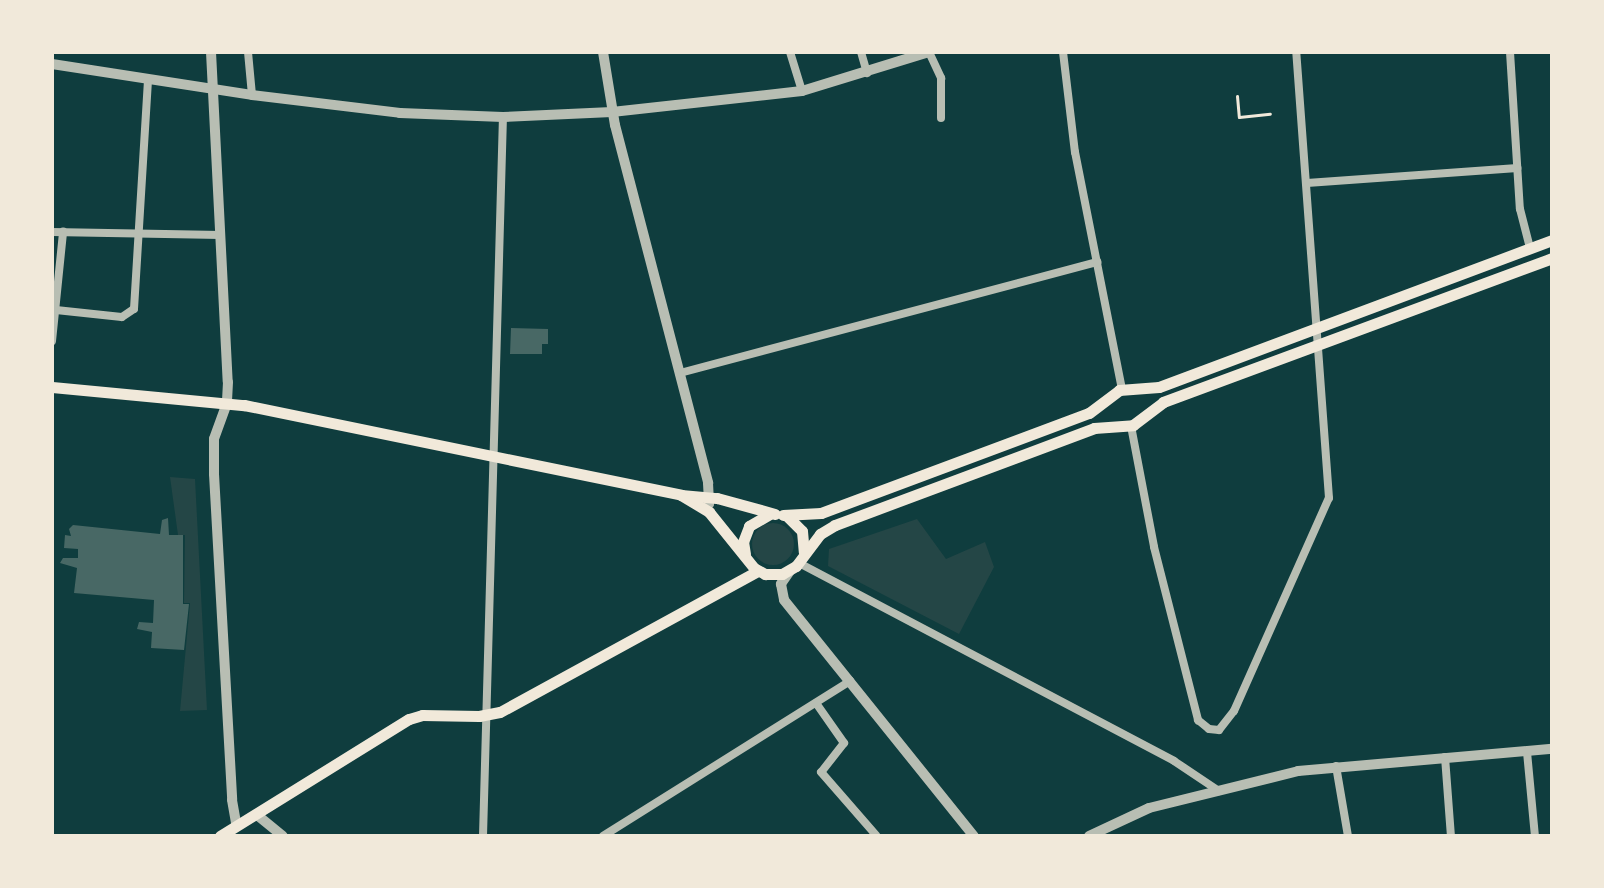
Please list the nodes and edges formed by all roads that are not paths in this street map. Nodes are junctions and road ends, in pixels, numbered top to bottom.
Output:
1 (211, 52) edge
2 (248, 52) edge
3 (603, 52) edge
4 (790, 52) edge
5 (861, 52) edge
6 (929, 52) edge
7 (1063, 52) edge
8 (1296, 52) edge
9 (1510, 52) edge
10 (52, 64) edge
11 (867, 73) junction
12 (148, 79) junction
13 (213, 89) junction
14 (802, 91) junction
15 (252, 95) junction
16 (612, 112) junction
17 (503, 117) junction
18 (941, 118) dead end
19 (1517, 168) junction
20 (1307, 183) junction
21 (52, 232) edge
22 (63, 232) junction
23 (137, 233) junction
24 (221, 235) junction
25 (1552, 240) edge
26 (1530, 248) junction
27 (1552, 258) edge
28 (1097, 262) junction
29 (54, 314) edge
30 (1318, 327) junction
31 (52, 341) edge
32 (1320, 344) junction
33 (680, 373) junction
34 (52, 387) edge
35 (1127, 389) junction
36 (1110, 398) junction
37 (227, 403) junction
38 (1143, 417) junction
39 (1126, 426) junction
40 (493, 456) junction
41 (681, 495) junction
42 (710, 497) junction
43 (707, 510) junction
44 (779, 514) junction
45 (746, 558) junction
46 (797, 563) junction
47 (758, 571) junction
48 (850, 681) junction
49 (816, 703) junction
50 (486, 716) junction
51 (1552, 749) edge
52 (1527, 752) junction
53 (1445, 757) junction
54 (1336, 766) junction
55 (1219, 791) junction
56 (257, 815) junction
57 (237, 827) junction
58 (1112, 830) edge
59 (876, 835) edge
60 (220, 836) edge
61 (283, 836) edge
62 (483, 836) edge
63 (603, 836) edge
64 (974, 836) edge
65 (1089, 836) edge
66 (1348, 836) edge
67 (1451, 836) edge
68 (1535, 836) edge

1 - 13 street
2 - 15 street
3 - 16 street
4 - 14 street
5 - 11 street
6 - 11 street
6 - 18 street
7 - 28 street
8 - 20 street
9 - 19 street
10 - 12 street
11 - 14 street
12 - 13 street
12 - 23 street
13 - 15 street
13 - 24 street
14 - 16 street
15 - 17 street
16 - 17 street
16 - 33 street
17 - 40 street
19 - 20 street
19 - 26 street
20 - 30 street
21 - 22 street
22 - 23 street
22 - 29 street
23 - 24 street
23 - 29 street
24 - 37 street
25 - 26 main road
26 - 30 main road
27 - 32 main road
28 - 33 street
28 - 35 street
29 - 31 street
30 - 32 street
30 - 35 main road
32 - 38 main road
32 - 39 street
33 - 42 street
34 - 37 main road
35 - 36 main road
35 - 38 main road
36 - 39 main road
36 - 44 main road
37 - 40 main road
37 - 57 street
38 - 39 main road
39 - 46 main road
40 - 41 main road
40 - 50 street
41 - 42 main road
41 - 43 main road
42 - 43 street
42 - 44 main road
43 - 45 main road
44 - 45 main road
44 - 46 main road
45 - 47 main road
46 - 47 main road
46 - 48 street
46 - 55 street
47 - 50 main road
48 - 49 street
48 - 64 street
49 - 59 street
49 - 63 street
50 - 56 main road
50 - 62 street
51 - 52 street
52 - 53 street
52 - 68 street
53 - 54 street
53 - 67 street
54 - 55 street
54 - 66 street
55 - 58 street
56 - 57 main road
56 - 61 street
57 - 60 main road
58 - 65 street

